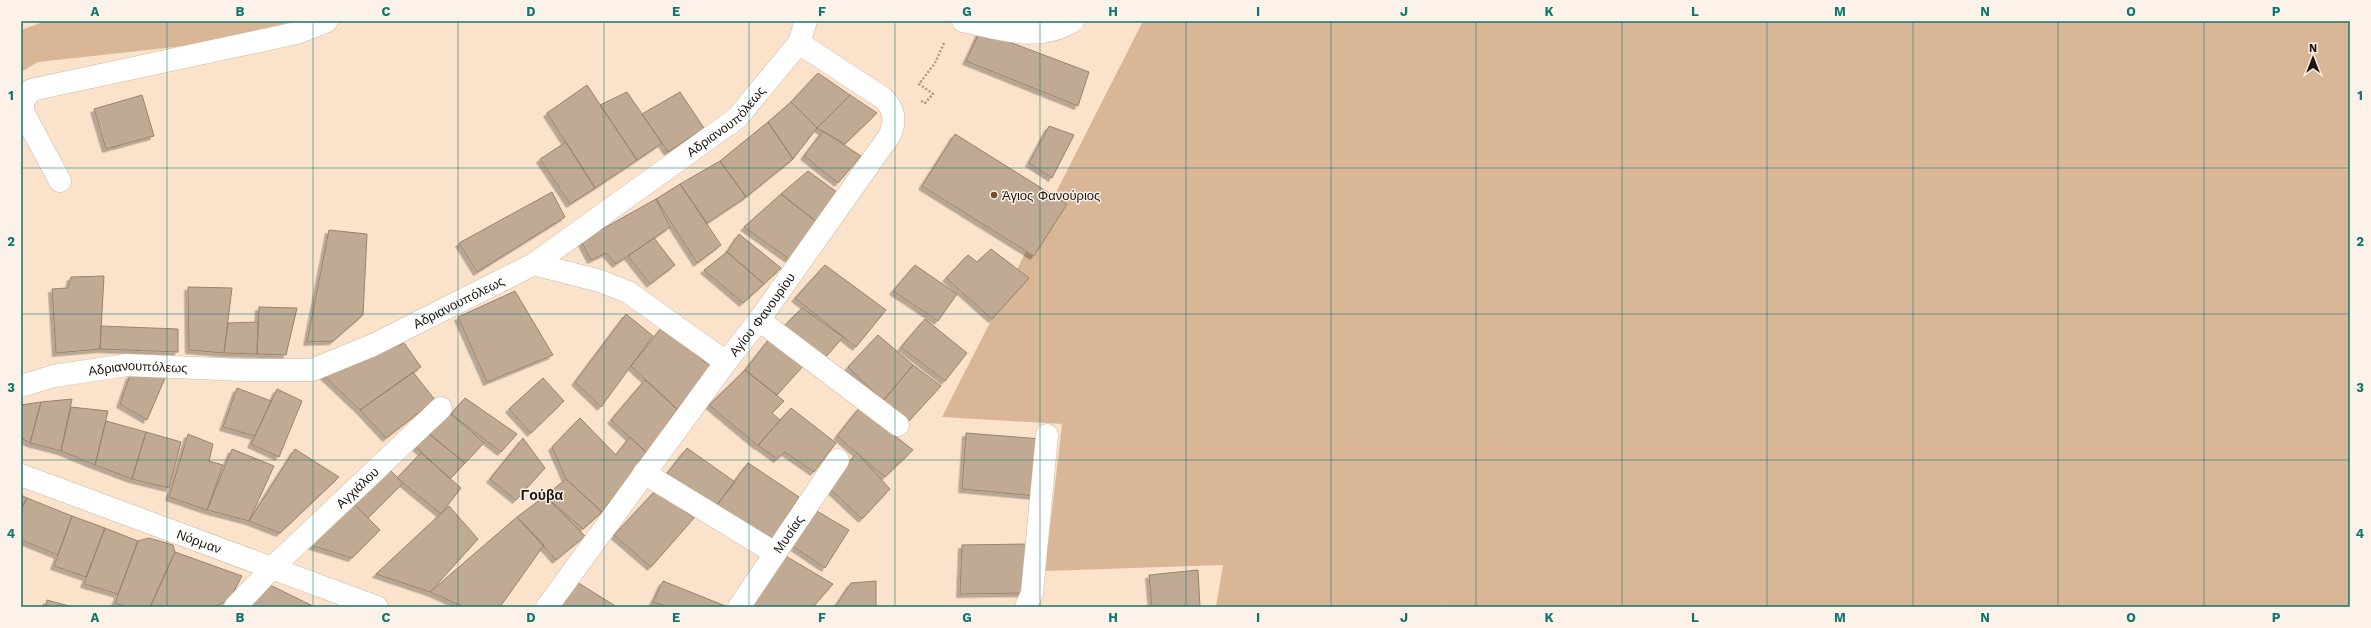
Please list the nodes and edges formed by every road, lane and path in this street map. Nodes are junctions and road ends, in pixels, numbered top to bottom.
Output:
1 (327, 21) edge
2 (806, 21) edge
3 (963, 21) edge
4 (1073, 21) edge
5 (945, 42) dead end
6 (799, 43) junction
7 (894, 115) junction
8 (60, 181) dead end
9 (534, 264) junction
10 (759, 320) junction
11 (726, 362) junction
12 (21, 386) edge
13 (441, 408) dead end
14 (898, 425) dead end
15 (1047, 436) dead end
16 (838, 460) dead end
17 (644, 473) junction
18 (21, 475) edge
19 (775, 553) junction
20 (273, 567) junction
21 (235, 607) edge
22 (377, 607) edge
23 (547, 607) edge
24 (739, 607) edge
25 (1026, 607) edge

1 - 8 street
2 - 6 street, Αδριανουπόλεως
3 - 4 street
5 - 7 path
6 - 7 street
6 - 9 street, Αδριανουπόλεως
7 - 10 street, Αγίου Φανουρίου
9 - 11 street
9 - 12 street, Αδριανουπόλεως
10 - 11 street, Αγίου Φανουρίου
10 - 14 street
11 - 17 street, Αγίου Φανουρίου
13 - 20 street, Αγχιάλου
15 - 25 street
16 - 19 street, Μυσίας
17 - 19 street
17 - 23 street, Αγίου Φανουρίου
18 - 20 street, Νόρμαν
19 - 24 street, Μυσίας
20 - 21 street, Αγχιάλου
20 - 22 street, Νόρμαν

